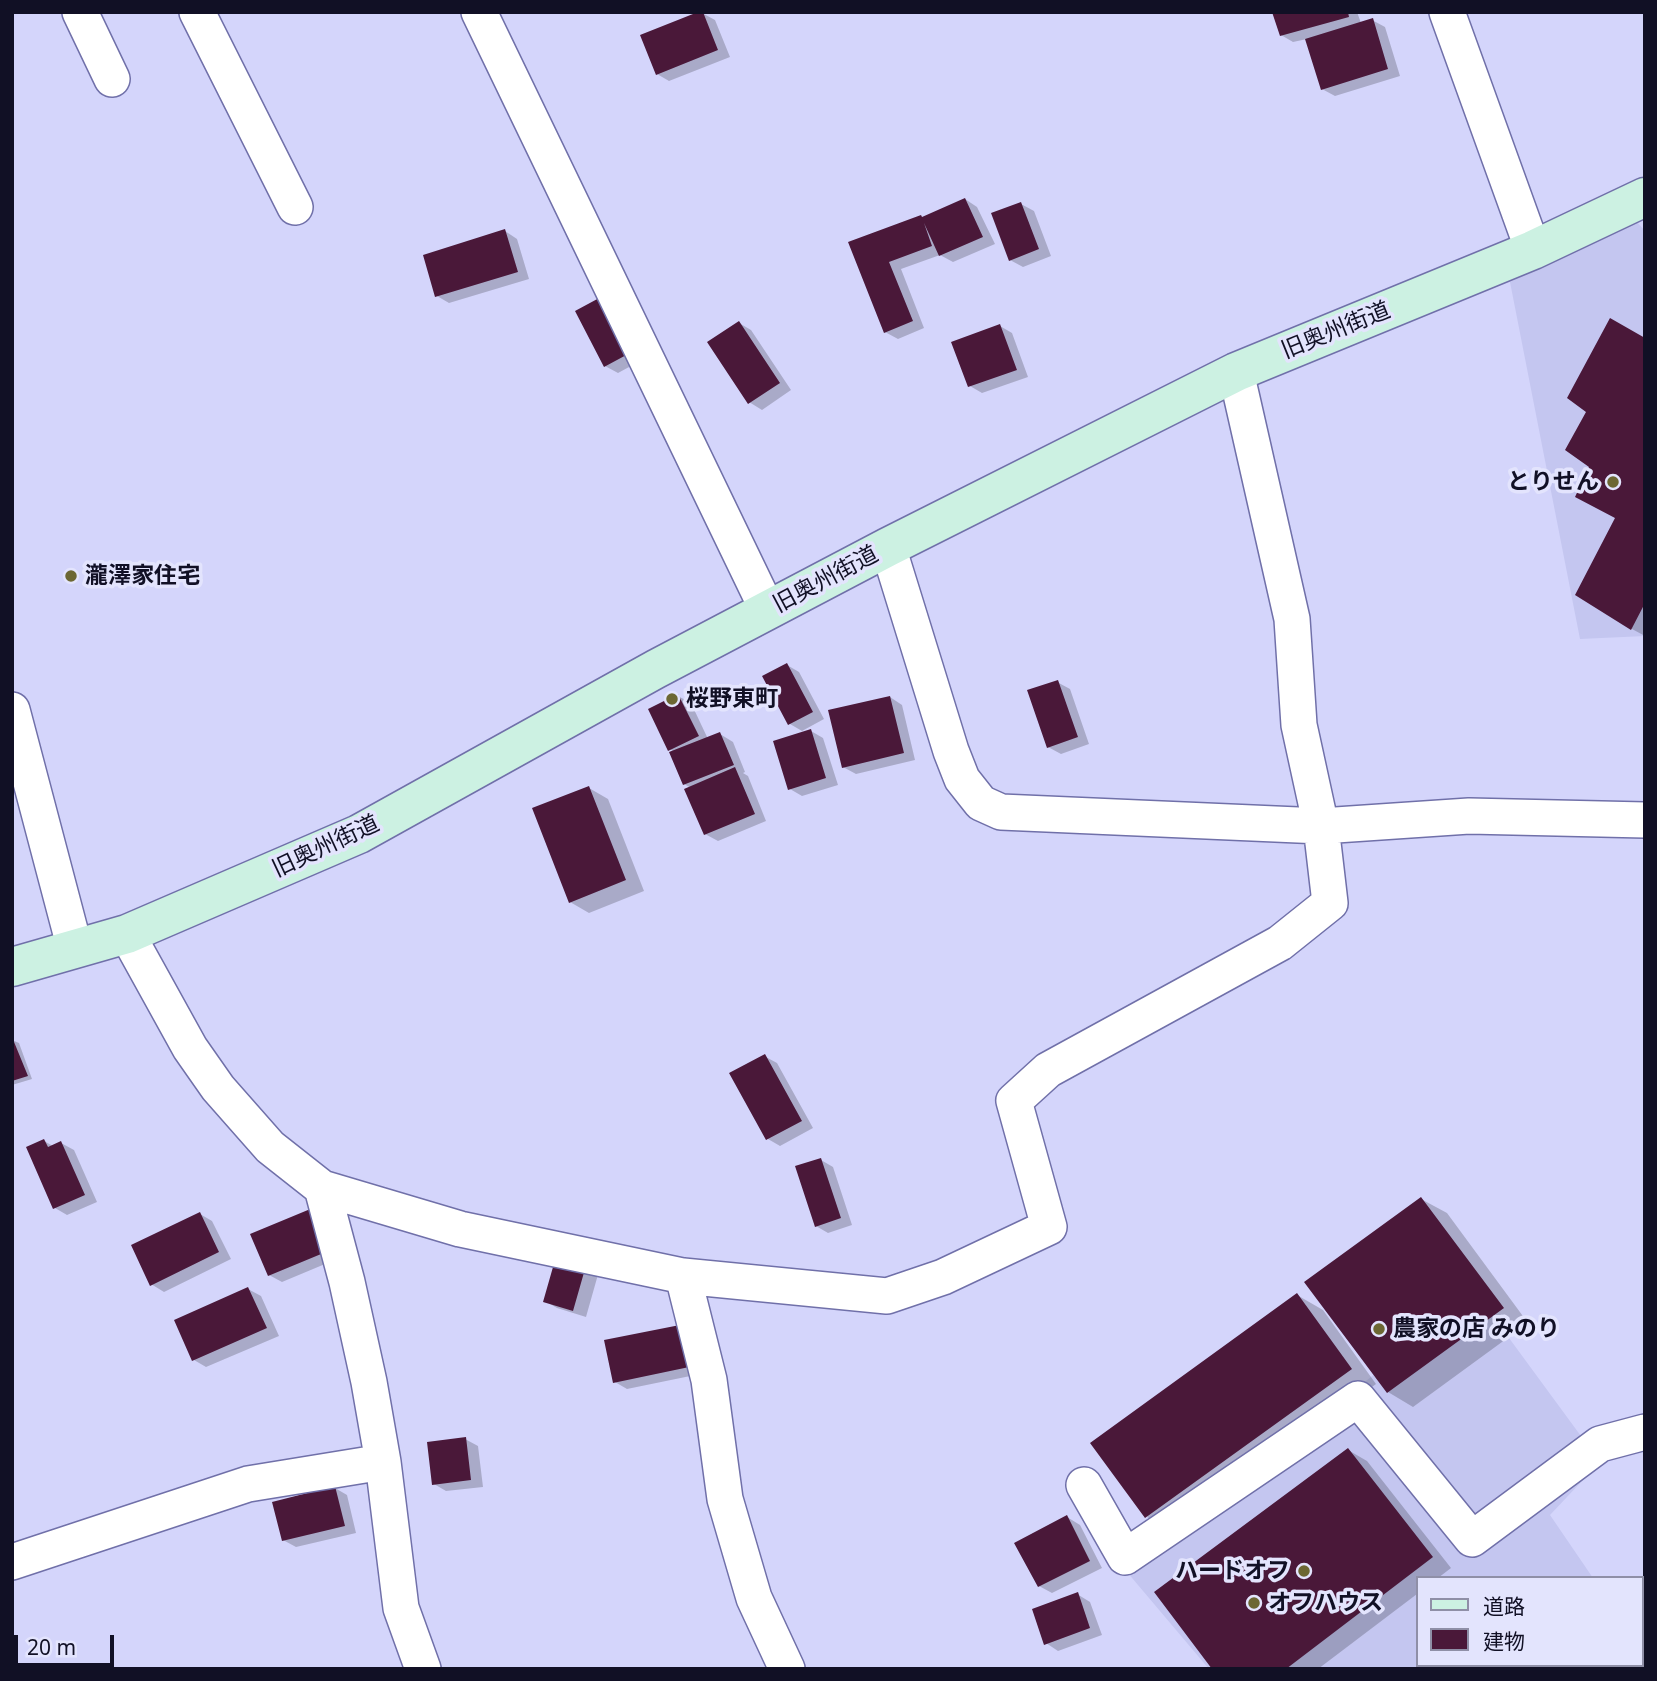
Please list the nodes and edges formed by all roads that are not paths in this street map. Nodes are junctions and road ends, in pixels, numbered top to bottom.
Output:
1 (80, 12) edge
2 (197, 12) edge
3 (479, 12) edge
4 (1447, 12) edge
5 (112, 79) dead end
6 (1645, 197) edge
7 (295, 207) dead end
8 (1533, 250) junction
9 (1236, 372) junction
10 (888, 547) junction
11 (768, 611) junction
12 (12, 710) edge
13 (1645, 820) edge
14 (1321, 826) junction
15 (127, 934) junction
16 (75, 948) junction
17 (12, 967) edge
18 (322, 1188) junction
19 (683, 1276) junction
20 (1645, 1432) edge
21 (383, 1462) junction
22 (1084, 1485) dead end
23 (12, 1562) edge
24 (423, 1669) edge
25 (787, 1669) edge

1 - 5 street
2 - 7 street
3 - 11 street
4 - 8 street
6 - 8 street, 旧奥州街道
8 - 9 street, 旧奥州街道
9 - 10 street, 旧奥州街道
9 - 14 street
10 - 11 street, 旧奥州街道
10 - 14 street
11 - 15 street, 旧奥州街道
12 - 16 street
13 - 14 street
14 - 19 street
15 - 16 street, 旧奥州街道
15 - 18 street
16 - 17 street, 旧奥州街道
18 - 19 street
18 - 21 street
19 - 25 street
20 - 22 street
21 - 23 street
21 - 24 street

